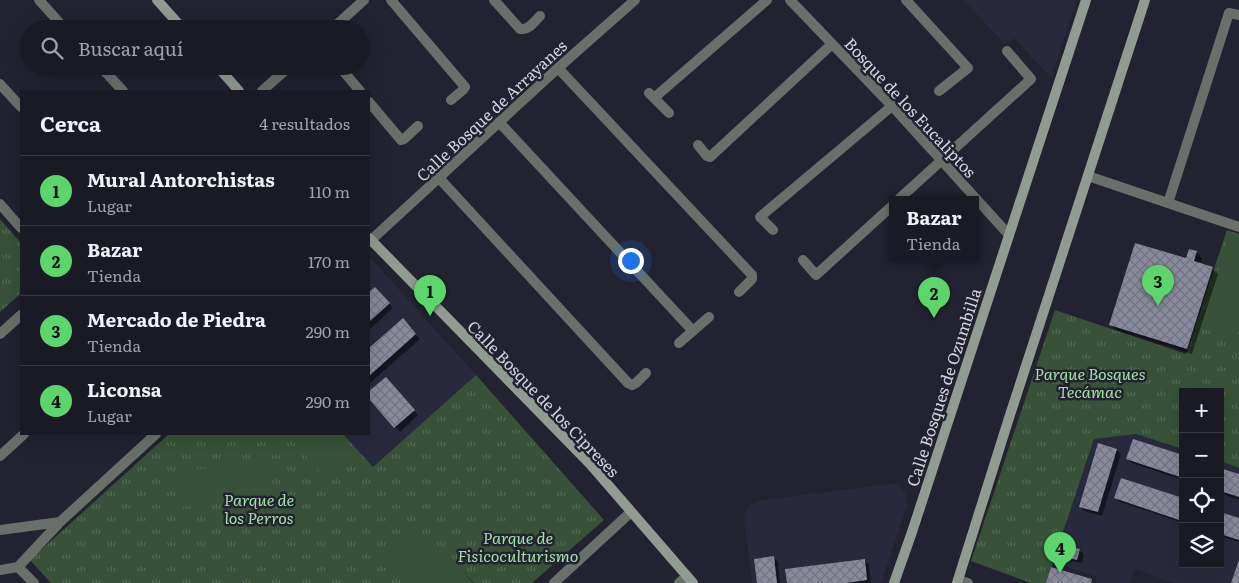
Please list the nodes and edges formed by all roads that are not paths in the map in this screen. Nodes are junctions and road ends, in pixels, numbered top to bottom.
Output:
1 (39, 0) edge
2 (157, 0) edge
3 (364, 0) edge
4 (391, 0) edge
5 (494, 0) edge
6 (635, 0) edge
7 (767, 0) edge
8 (790, 0) edge
9 (906, 0) edge
10 (1086, 0) edge
11 (1145, 0) edge
12 (1239, 15) edge
13 (540, 16) dead end
14 (57, 20) edge
15 (175, 20) edge
16 (342, 20) edge
17 (832, 44) junction
18 (1007, 51) dead end
19 (558, 68) junction
20 (108, 75) edge
21 (225, 75) edge
22 (280, 75) edge
23 (346, 75) edge
24 (0, 84) edge
25 (122, 90) edge
26 (238, 90) edge
27 (263, 90) edge
28 (359, 90) edge
29 (940, 91) dead end
30 (451, 100) dead end
31 (370, 103) edge
32 (20, 106) edge
33 (892, 106) junction
34 (669, 113) dead end
35 (499, 122) junction
36 (418, 126) dead end
37 (698, 145) dead end
38 (941, 161) junction
39 (1088, 176) junction
40 (439, 178) junction
41 (902, 196) edge
42 (973, 196) edge
43 (979, 202) edge
44 (1168, 203) junction
45 (0, 204) edge
46 (889, 209) edge
47 (20, 227) edge
48 (1239, 227) edge
49 (773, 230) dead end
50 (1009, 235) junction
51 (370, 239) edge
52 (370, 241) edge
53 (803, 260) dead end
54 (739, 292) dead end
55 (20, 316) edge
56 (709, 317) dead end
57 (693, 331) junction
58 (0, 334) edge
59 (679, 343) dead end
60 (646, 373) dead end
61 (23, 435) edge
62 (155, 435) edge
63 (0, 456) edge
64 (631, 512) junction
65 (60, 522) junction
66 (0, 530) edge
67 (18, 567) junction
68 (0, 570) edge
69 (690, 579) edge
70 (961, 582) edge
71 (34, 583) edge
72 (554, 583) edge
73 (679, 583) edge
74 (894, 583) edge

1 - 14 street
2 - 15 main road
3 - 16 street
4 - 30 street
5 - 13 street
6 - 19 street, Calle Bosque de Arrayanes
7 - 34 street
8 - 17 street, Bosque de los Eucaliptos
9 - 29 street
10 - 50 main road, Calle Bosques de Ozumbilla
11 - 39 main road
12 - 44 street
17 - 33 street, Bosque de los Eucaliptos
17 - 37 street
18 - 38 street
19 - 35 street, Calle Bosque de Arrayanes
19 - 54 street
20 - 25 street
21 - 26 main road
22 - 27 street
23 - 28 street
24 - 32 street
31 - 36 street
33 - 38 street, Bosque de los Eucaliptos
33 - 49 street
35 - 40 street, Calle Bosque de Arrayanes
35 - 57 street
38 - 41 street
38 - 42 street, Bosque de los Eucaliptos
39 - 44 street
39 - 70 main road
40 - 51 street, Calle Bosque de Arrayanes
40 - 60 street
43 - 50 street, Bosque de los Eucaliptos
44 - 48 street
45 - 47 street
46 - 53 street
50 - 74 main road, Calle Bosques de Ozumbilla
52 - 64 main road, Calle Bosque de los Cipreses
55 - 58 street
56 - 57 street
57 - 59 street
61 - 63 street
62 - 65 street
64 - 69 main road, Calle Bosque de los Cipreses
64 - 72 street
65 - 66 street
65 - 67 street
67 - 68 street
67 - 71 street
69 - 73 street

